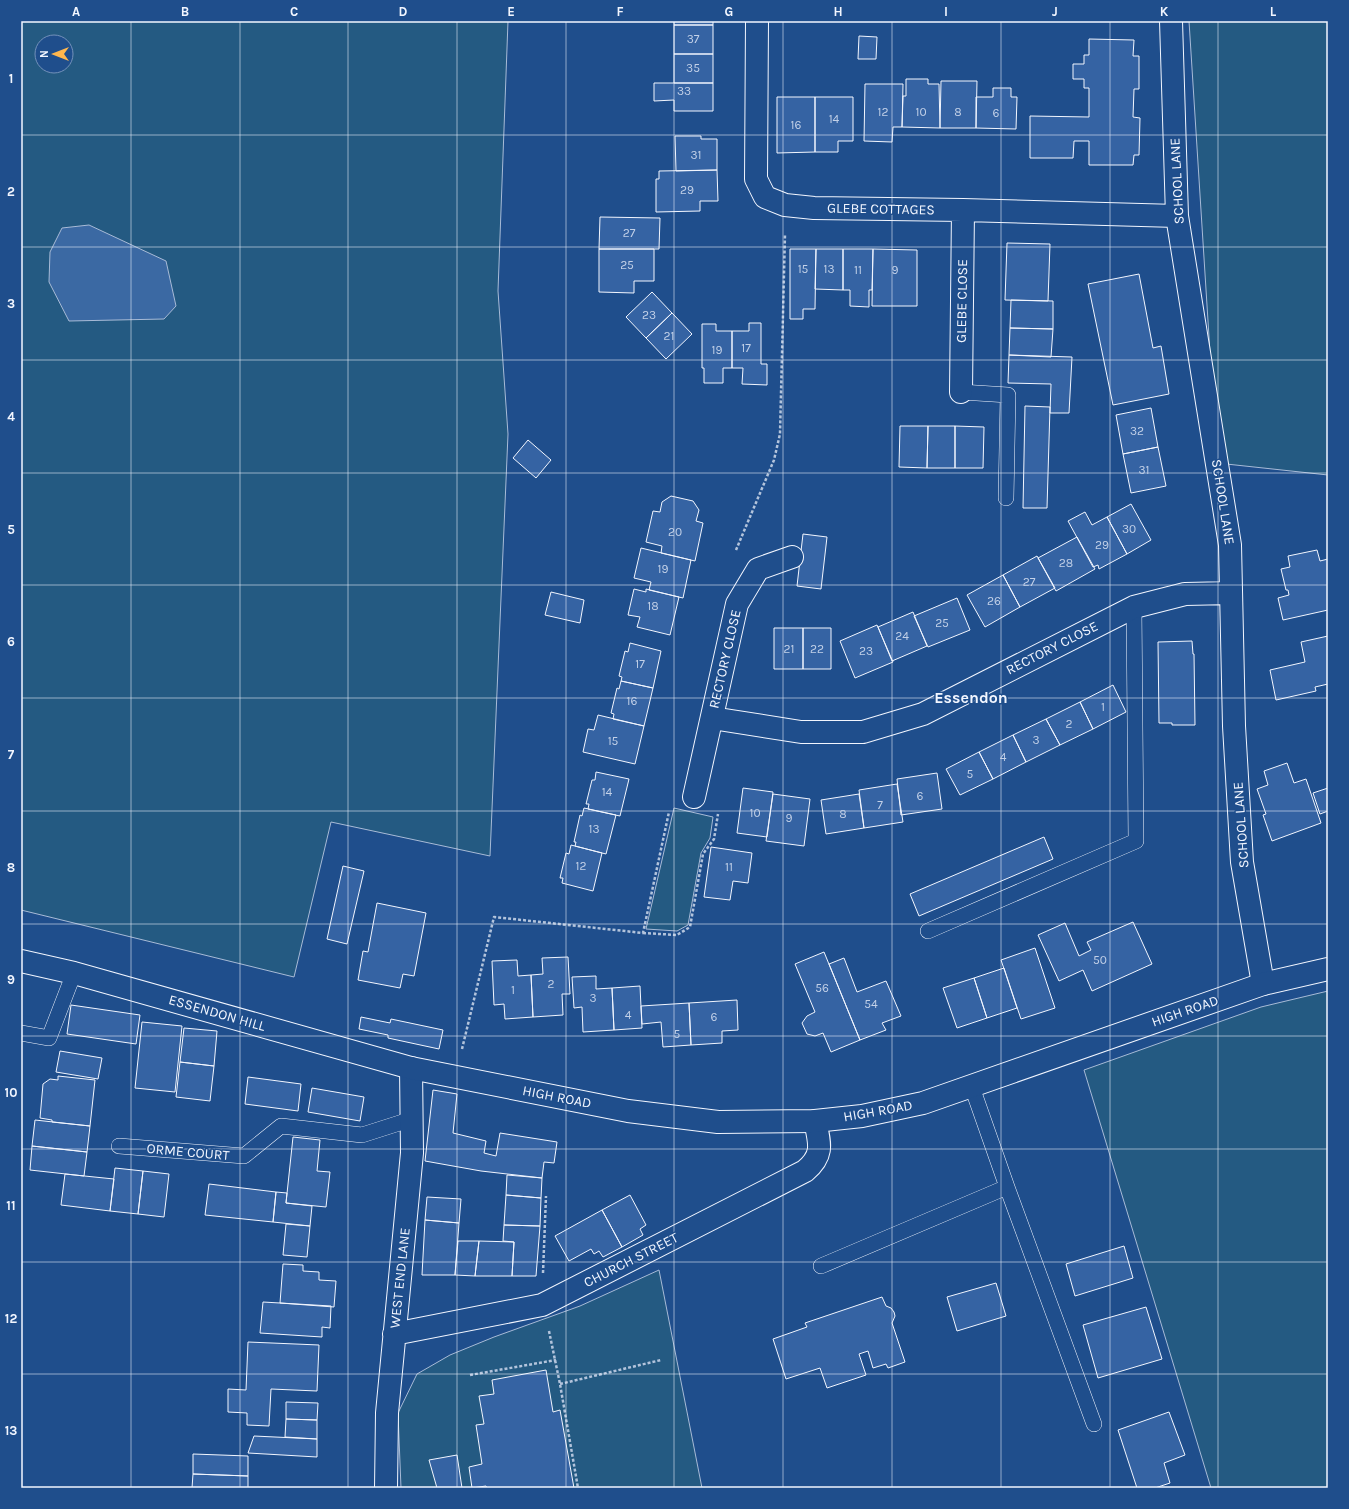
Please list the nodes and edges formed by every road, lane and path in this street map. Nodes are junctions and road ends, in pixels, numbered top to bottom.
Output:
1 (757, 21) edge
2 (1172, 21) edge
3 (785, 205) junction
4 (963, 210) junction
5 (1178, 216) junction
6 (961, 392) joint
7 (1006, 498) dead end
8 (733, 556) dead end
9 (792, 557) dead end
10 (1232, 593) junction
11 (1134, 606) junction
12 (712, 718) junction
13 (694, 797) dead end
14 (670, 809) dead end
15 (928, 931) dead end
16 (21, 961) edge
17 (1328, 969) edge
18 (74, 973) junction
19 (1263, 984) junction
20 (21, 1033) edge
21 (411, 1068) junction
22 (456, 1077) junction
23 (972, 1087) junction
24 (412, 1119) junction
25 (815, 1121) junction
26 (119, 1146) dead end
27 (1007, 1187) junction
28 (546, 1196) dead end
29 (821, 1266) dead end
30 (542, 1305) junction
31 (394, 1334) junction
32 (556, 1360) junction
33 (661, 1360) dead end
34 (470, 1375) dead end
35 (560, 1384) junction
36 (1094, 1424) dead end
37 (386, 1488) edge
38 (578, 1488) edge

1 - 3 street, GLEBE COTTAGES
2 - 5 street, SCHOOL LANE
3 - 4 street, GLEBE COTTAGES
3 - 8 path
4 - 5 street, GLEBE COTTAGES
4 - 6 street, GLEBE CLOSE
5 - 10 street, SCHOOL LANE
6 - 7 lane
9 - 12 street, RECTORY CLOSE
10 - 11 street, RECTORY CLOSE
10 - 19 street, SCHOOL LANE
11 - 12 street, RECTORY CLOSE
11 - 15 lane
12 - 13 street, RECTORY CLOSE
14 - 22 path
16 - 18 street, ESSENDON HILL
17 - 19 street, HIGH ROAD
18 - 20 lane
18 - 21 street, ESSENDON HILL
19 - 23 street, HIGH ROAD
21 - 22 street, HIGH ROAD
21 - 24 street, WEST END LANE
22 - 25 street, HIGH ROAD
23 - 25 street, HIGH ROAD
23 - 27 lane
24 - 26 lane, ORME COURT
24 - 31 street, WEST END LANE
25 - 30 street, CHURCH STREET
27 - 29 lane
27 - 36 lane
28 - 30 path
30 - 31 street, CHURCH STREET
30 - 32 path
31 - 37 street, WEST END LANE
32 - 34 path
32 - 35 path
33 - 35 path
35 - 38 path

